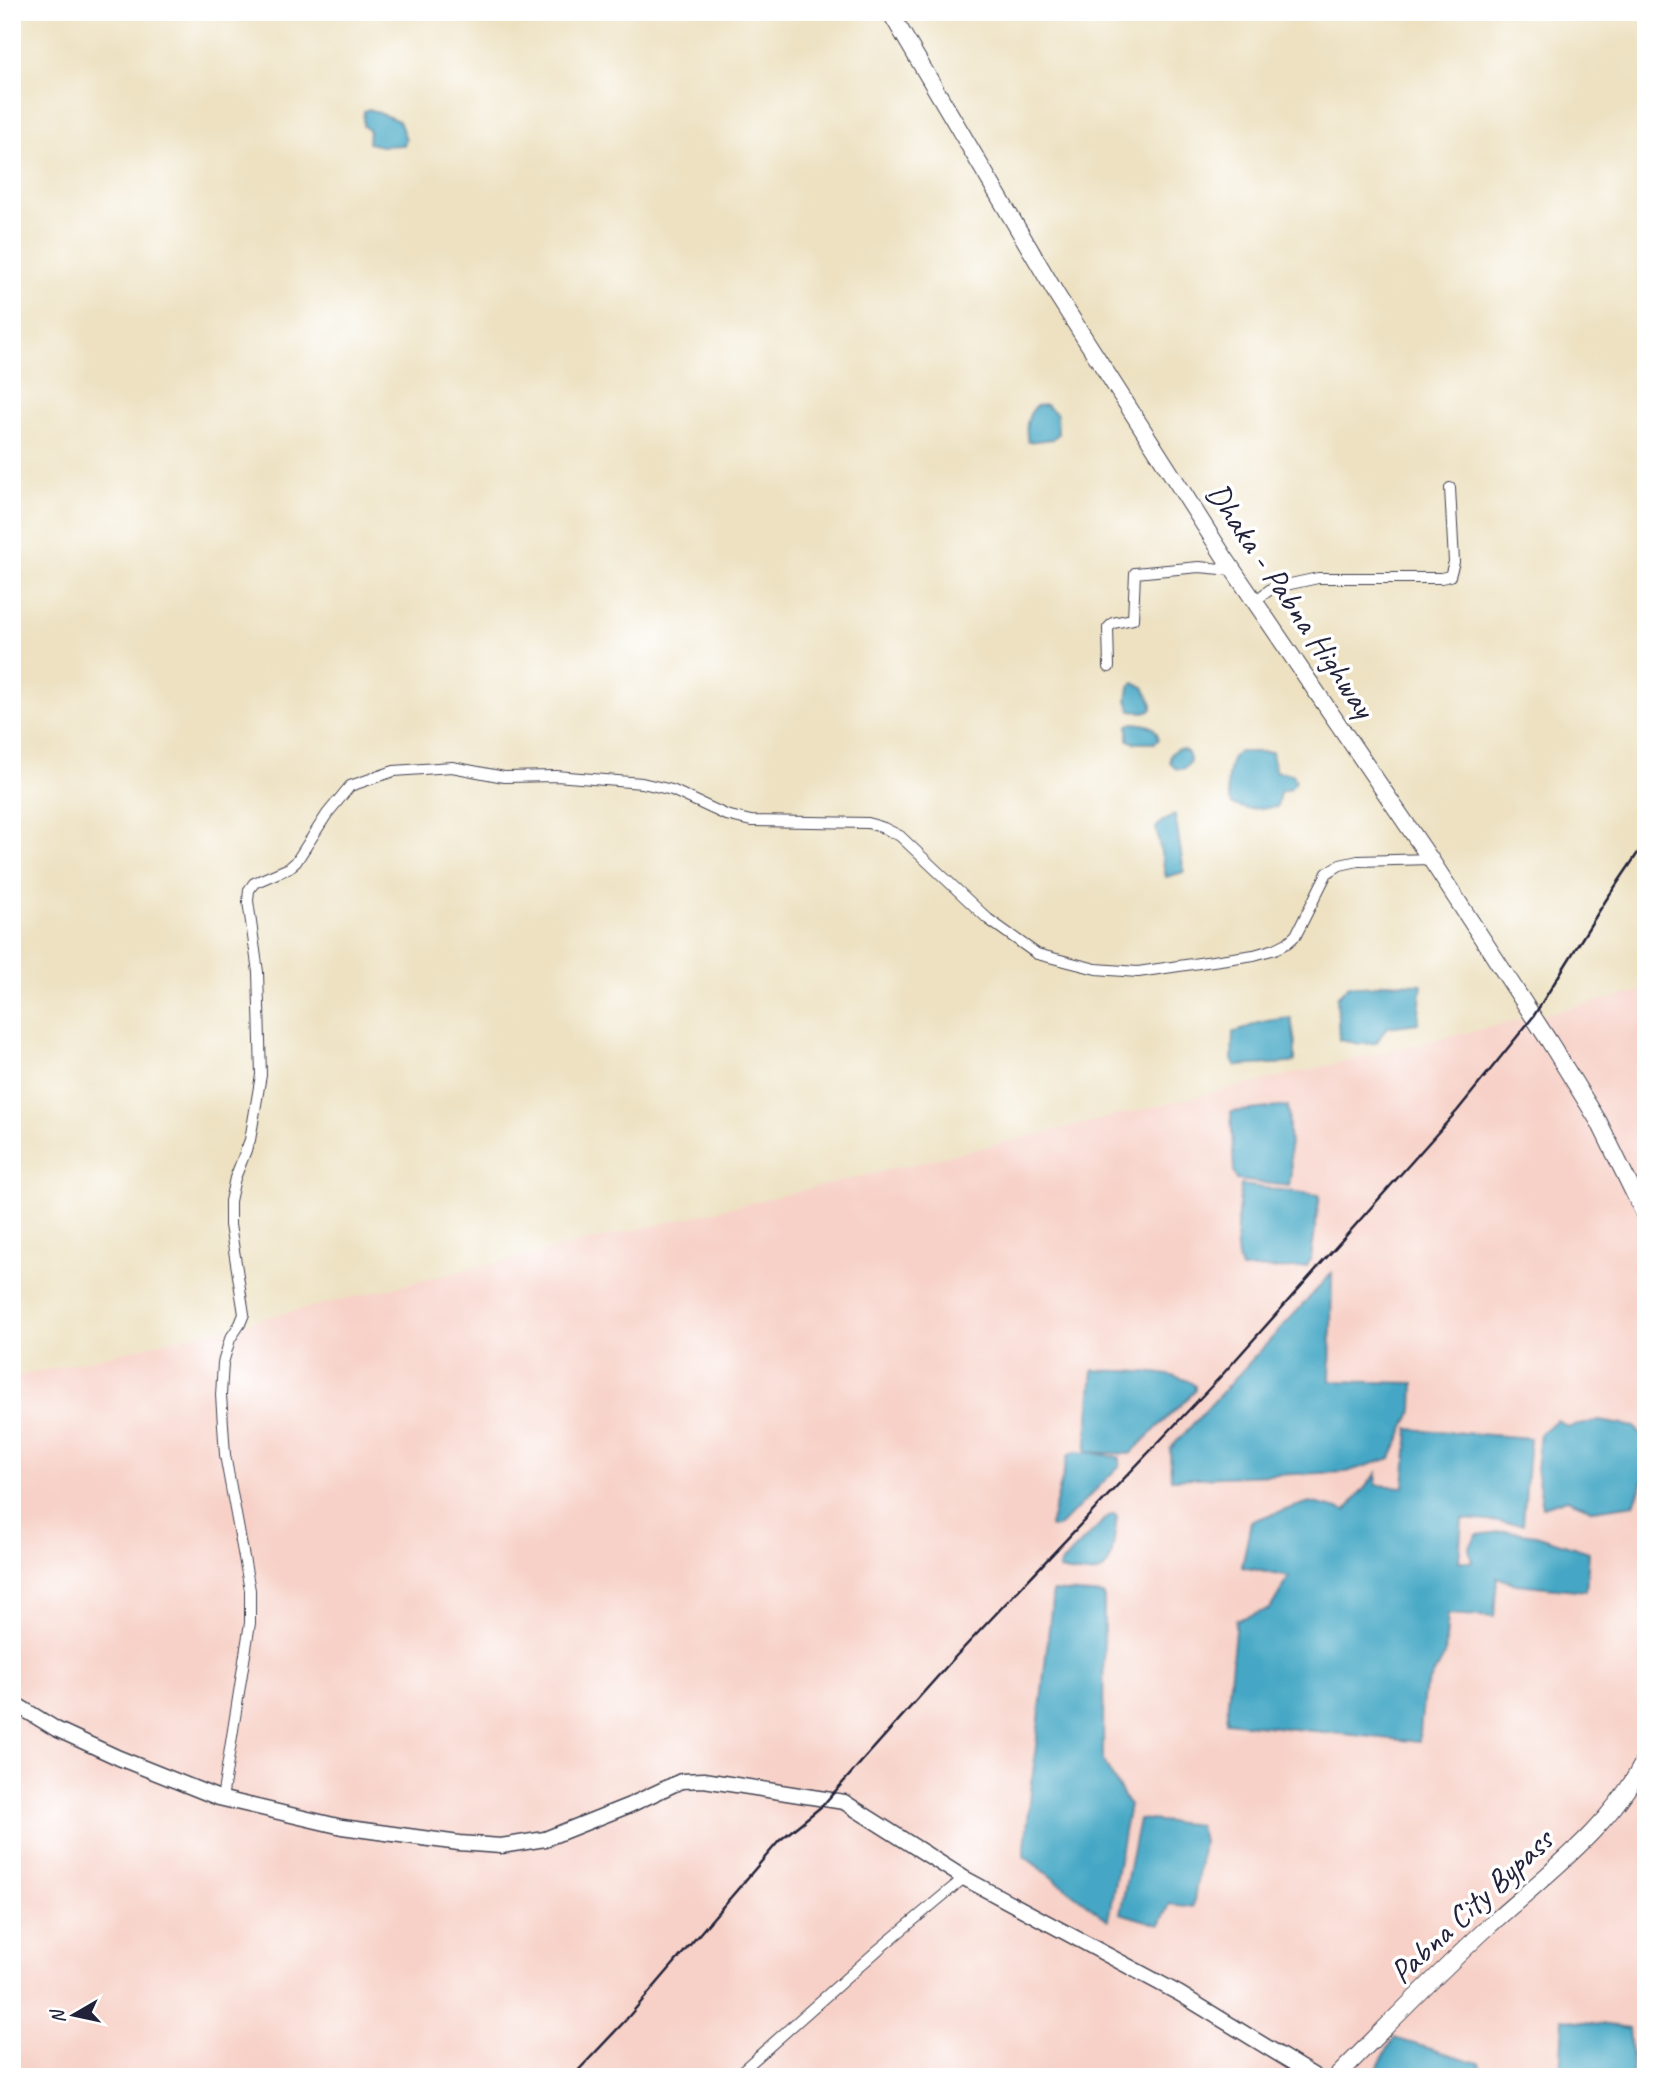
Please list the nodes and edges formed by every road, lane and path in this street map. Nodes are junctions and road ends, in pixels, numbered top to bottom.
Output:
1 (890, 12) edge
2 (1450, 488) dead end
3 (1234, 570) junction
4 (1255, 601) junction
5 (1109, 667) dead end
6 (1431, 859) junction
7 (1646, 1218) edge
8 (12, 1702) edge
9 (1644, 1764) edge
10 (222, 1799) junction
11 (964, 1878) junction
12 (735, 2077) edge
13 (1316, 2077) edge
14 (1336, 2077) edge

1 - 3 highway, Dhaka - Pabna Highway
2 - 4 street
3 - 4 highway, Dhaka - Pabna Highway
3 - 5 street
4 - 6 highway, Dhaka - Pabna Highway
6 - 7 highway, Dhaka - Pabna Highway
6 - 10 street
8 - 10 main road
9 - 14 highway, Pabna City Bypass
10 - 11 main road
11 - 12 street
11 - 13 main road

